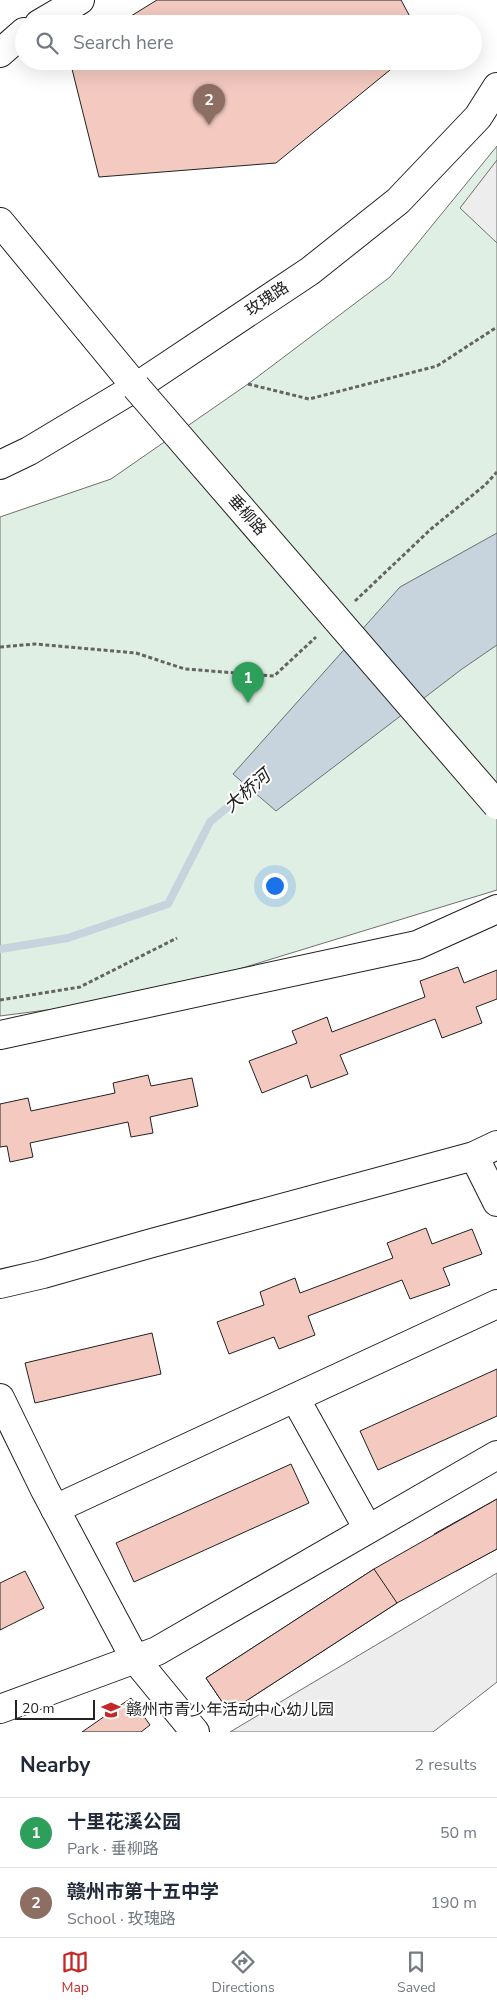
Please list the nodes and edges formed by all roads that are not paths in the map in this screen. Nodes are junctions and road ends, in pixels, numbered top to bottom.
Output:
1 (80, 0) edge
2 (54, 15) edge
3 (15, 40) edge
4 (0, 53) edge
5 (497, 87) edge
6 (0, 222) edge
7 (136, 387) junction
8 (0, 465) edge
9 (497, 805) edge
10 (497, 909) edge
11 (0, 1035) edge
12 (485, 1151) edge
13 (497, 1202) edge
14 (0, 1284) edge
15 (497, 1304) edge
16 (0, 1398) edge
17 (295, 1398) junction
18 (497, 1455) edge
19 (55, 1509) junction
20 (368, 1529) junction
21 (135, 1659) junction
22 (0, 1708) edge
23 (195, 1732) edge

1 - 2 street
3 - 4 street
5 - 7 street, 玫瑰路
6 - 7 street, 垂柳路
7 - 8 street, 玫瑰路
7 - 9 street, 垂柳路, bridge
10 - 11 street
12 - 13 street
12 - 14 street
15 - 17 street
16 - 19 street
17 - 19 street
17 - 20 street
18 - 20 street
19 - 21 street
20 - 21 street
21 - 22 street
21 - 23 street

